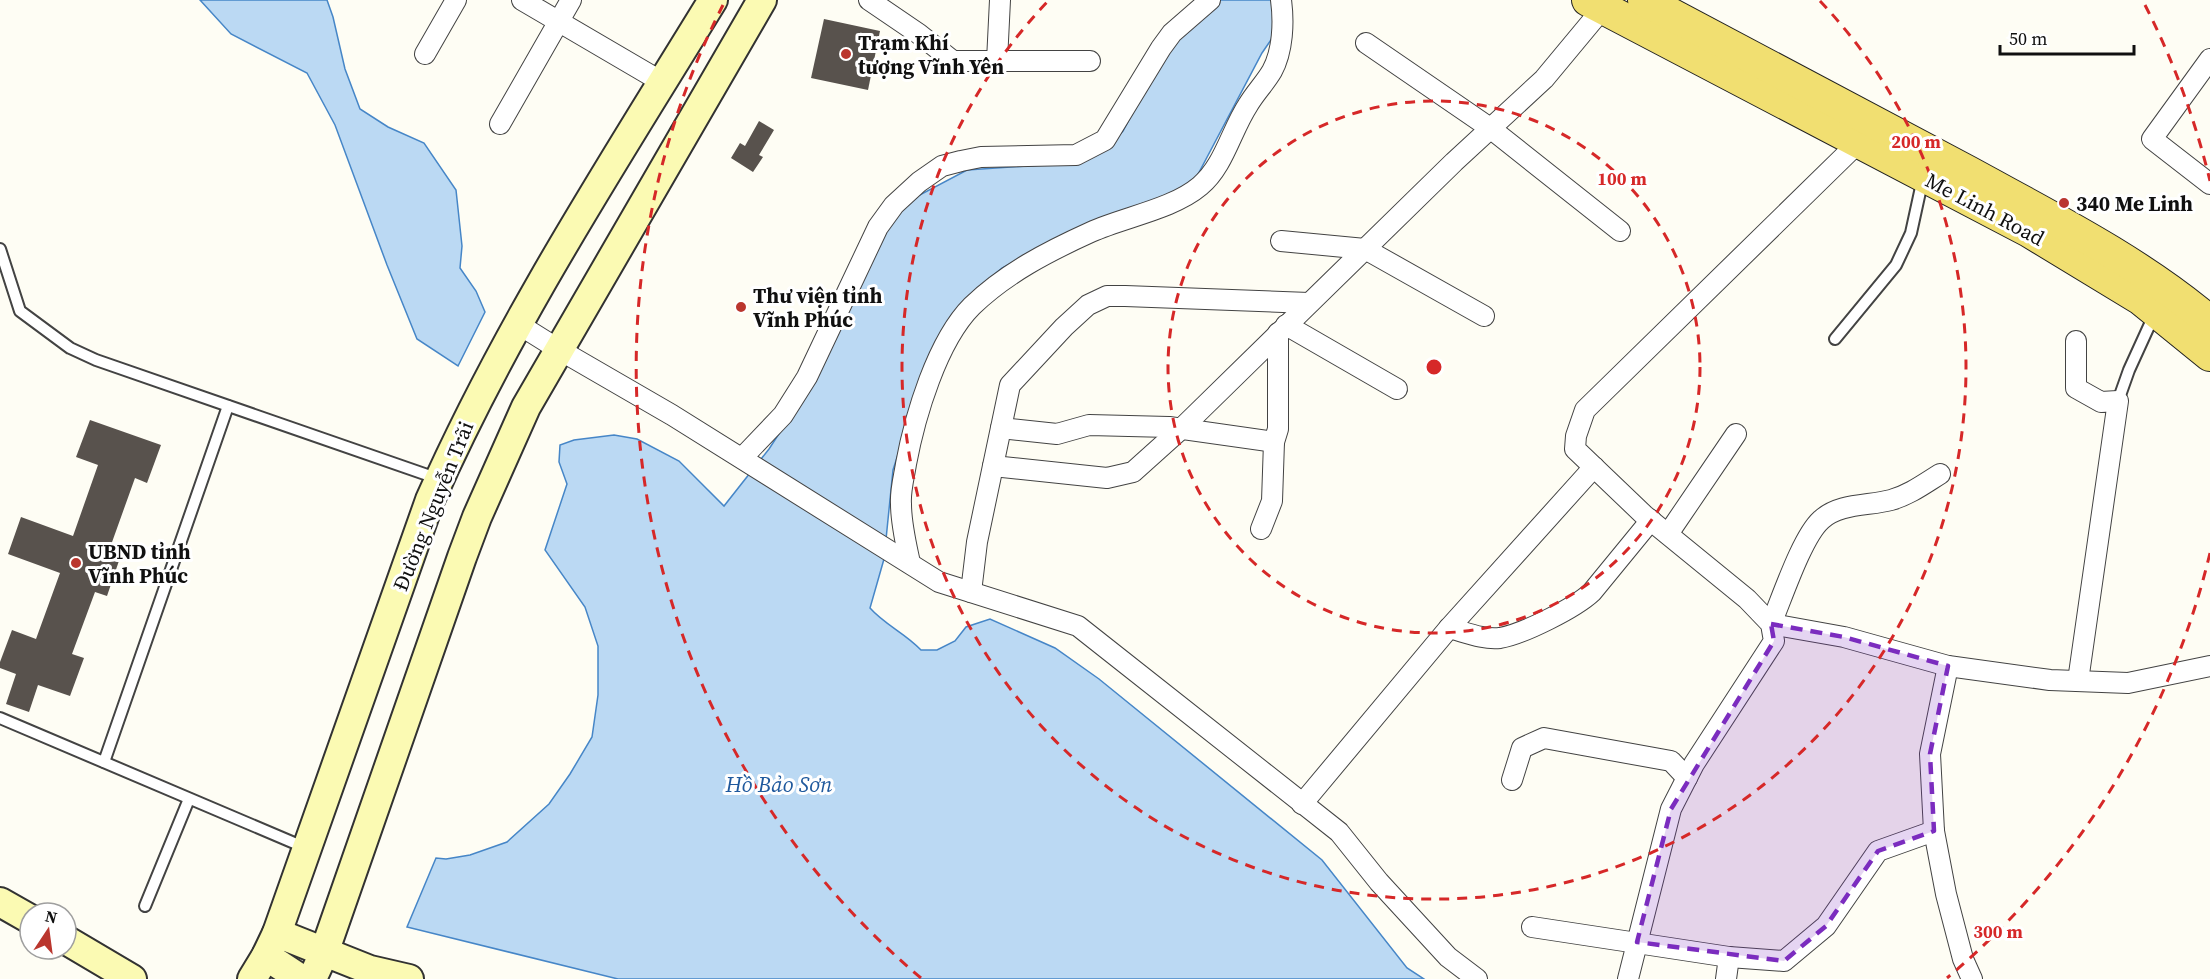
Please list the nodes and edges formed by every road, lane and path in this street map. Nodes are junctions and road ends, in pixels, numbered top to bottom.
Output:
1 (456, 0) edge
2 (522, 0) edge
3 (571, 0) edge
4 (713, 0) edge
5 (762, 0) edge
6 (869, 0) edge
7 (1000, 0) edge
8 (1210, 0) edge
9 (1281, 0) edge
10 (1644, 0) edge
11 (1595, 4) edge
12 (558, 21) junction
13 (1366, 44) dead end
14 (425, 54) dead end
15 (2210, 59) edge
16 (1090, 61) dead end
17 (997, 62) junction
18 (663, 82) junction
19 (500, 124) dead end
20 (1490, 128) junction
21 (1859, 142) junction
22 (1924, 175) junction
23 (2210, 184) edge
24 (1620, 231) dead end
25 (1281, 241) dead end
26 (0, 249) edge
27 (1365, 249) junction
28 (1309, 303) junction
29 (2156, 311) junction
30 (1484, 316) dead end
31 (2210, 322) edge
32 (518, 324) junction
33 (1282, 329) junction
34 (1835, 339) dead end
35 (2076, 341) dead end
36 (558, 350) junction
37 (2210, 355) edge
38 (1397, 389) dead end
39 (2118, 401) junction
40 (228, 406) junction
41 (1182, 428) junction
42 (1001, 429) junction
43 (1736, 434) dead end
44 (1274, 442) junction
45 (745, 460) junction
46 (993, 466) junction
47 (1594, 467) junction
48 (1940, 474) dead end
49 (439, 480) junction
50 (1650, 520) junction
51 (1261, 529) dead end
52 (1668, 534) junction
53 (905, 560) junction
54 (971, 592) junction
55 (1771, 624) junction
56 (1449, 628) junction
57 (1948, 666) junction
58 (2210, 666) edge
59 (2078, 681) junction
60 (0, 718) edge
61 (104, 762) junction
62 (1687, 778) junction
63 (1512, 780) dead end
64 (189, 799) junction
65 (1302, 804) junction
66 (1934, 831) junction
67 (306, 848) junction
68 (0, 902) edge
69 (145, 906) dead end
70 (18, 912) edge
71 (1533, 927) dead end
72 (1637, 942) junction
73 (78, 947) edge
74 (324, 953) junction
75 (265, 956) edge
76 (1729, 957) junction
77 (132, 979) edge
78 (301, 979) edge
79 (312, 979) edge
80 (409, 979) edge
81 (1477, 979) edge
82 (1628, 979) edge
83 (1726, 979) edge
84 (1972, 979) edge

1 - 14 street
2 - 12 street
3 - 12 street
4 - 18 main road, Đường Nguyễn Trãi
5 - 36 main road
6 - 17 street
7 - 17 street
8 - 45 street
9 - 53 street
10 - 31 main road, Me Linh Road
11 - 20 street
11 - 21 main road, Me Linh Road
12 - 18 street
12 - 19 street
13 - 20 street
15 - 23 street
16 - 17 street
18 - 32 main road, Đường Nguyễn Trãi
20 - 24 street
20 - 27 street
21 - 22 main road, Me Linh Road
21 - 47 street
22 - 29 main road, Me Linh Road
22 - 34 lane
25 - 27 street
26 - 40 lane
27 - 28 street
27 - 30 street
28 - 33 street
28 - 42 street
29 - 37 main road, Me Linh Road
29 - 39 lane
32 - 36 street
32 - 49 main road, Đường Nguyễn Trãi
33 - 38 street
33 - 41 street
33 - 44 street
35 - 39 street
36 - 45 street
36 - 74 main road
39 - 59 street
40 - 49 lane
40 - 61 lane
41 - 42 street
41 - 44 street
41 - 46 street
42 - 46 street
43 - 52 street
44 - 51 street
45 - 53 street
46 - 54 street
47 - 50 street
47 - 56 street
48 - 55 street
49 - 67 main road, Đường Nguyễn Trãi
50 - 52 street
50 - 56 street
52 - 55 street
53 - 54 street
54 - 65 street
55 - 57 street
55 - 62 street
56 - 65 street
57 - 59 street
57 - 66 street
58 - 59 street
60 - 61 lane
61 - 64 lane
62 - 63 street
62 - 72 street
64 - 67 lane
64 - 69 lane
65 - 81 street
66 - 76 street
66 - 84 street
67 - 75 main road, Đường Nguyễn Trãi
68 - 70 main road
71 - 72 street
72 - 76 street
72 - 82 street
73 - 77 main road
74 - 75 main road
74 - 79 main road
74 - 80 main road
75 - 78 main road
76 - 83 street

